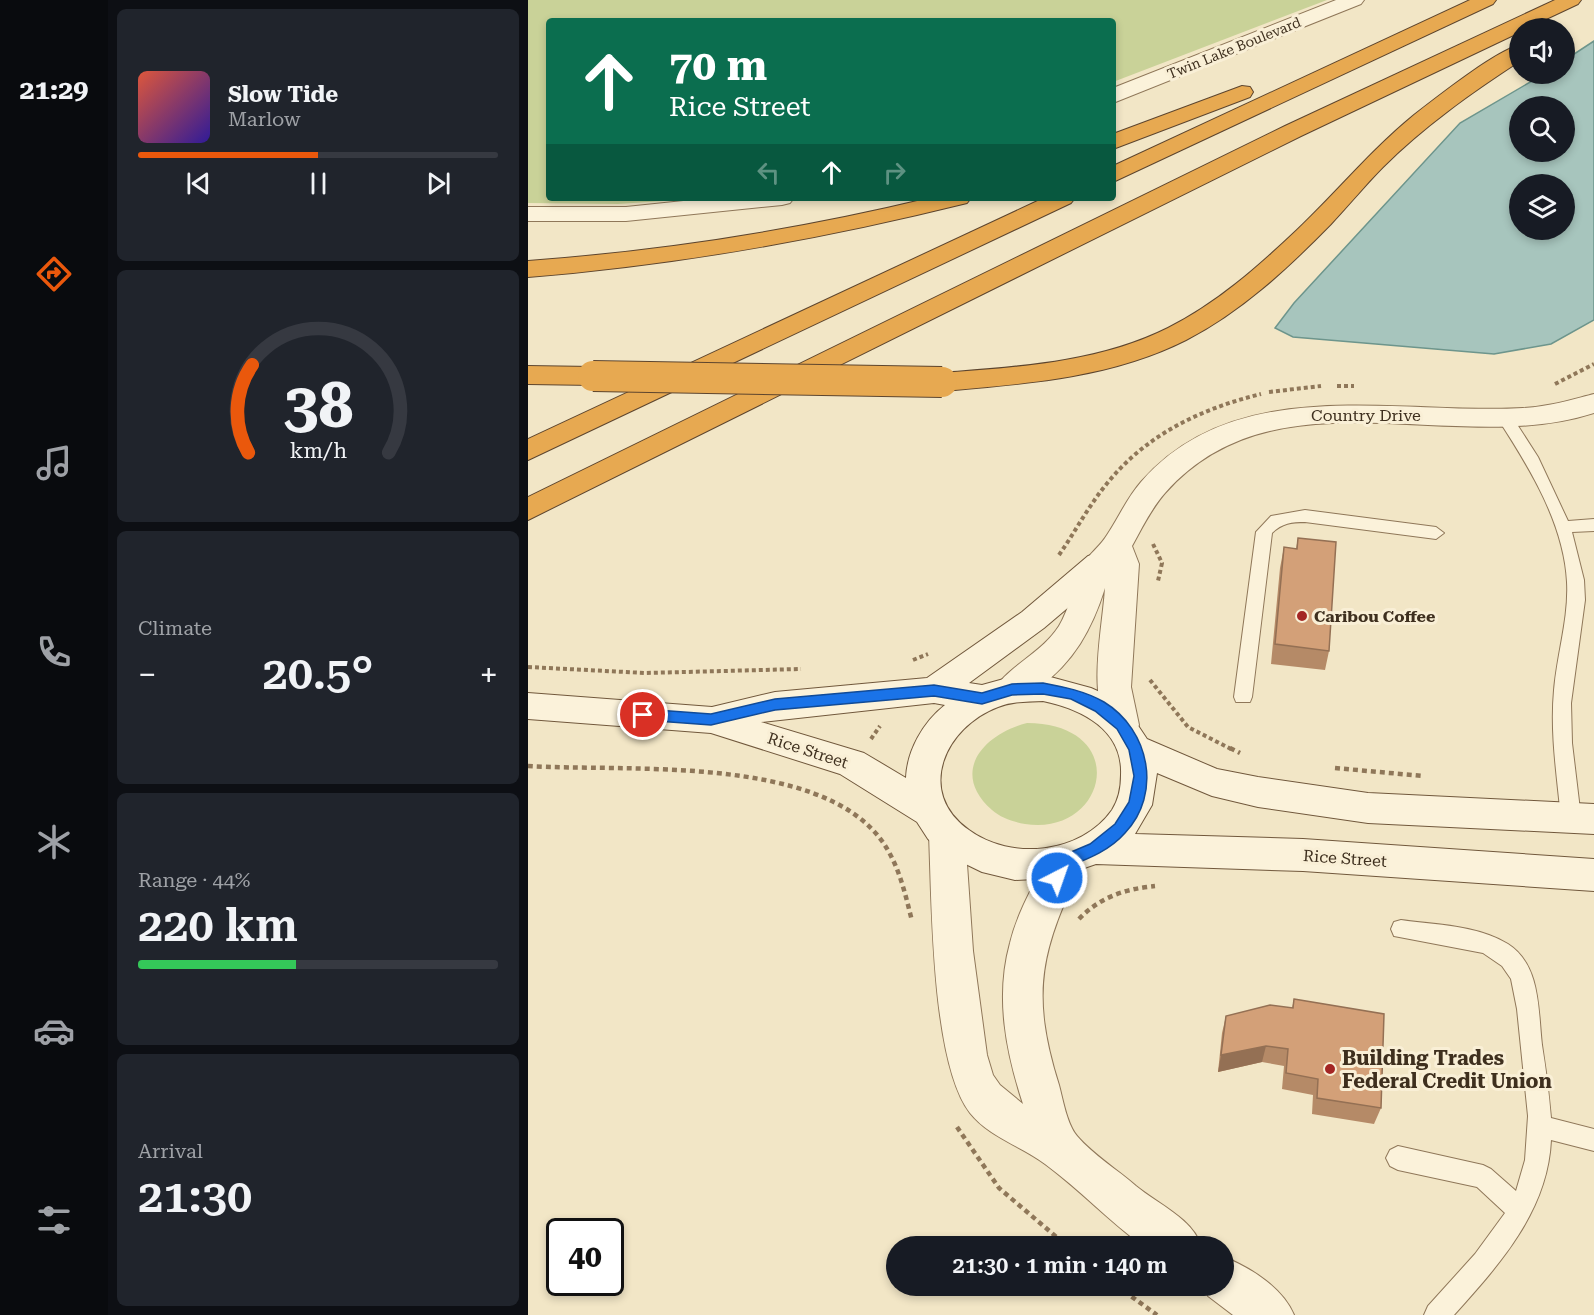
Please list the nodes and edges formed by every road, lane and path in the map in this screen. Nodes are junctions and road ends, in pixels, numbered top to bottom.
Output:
1 (1354, 0) edge
2 (1479, 0) edge
3 (1486, 0) edge
4 (1571, 0) edge
5 (1593, 1) edge
6 (1568, 18) edge
7 (1509, 59) edge
8 (1116, 95) edge
9 (1116, 141) edge
10 (1116, 174) edge
11 (753, 201) edge
12 (945, 201) edge
13 (1057, 201) edge
14 (528, 213) edge
15 (528, 269) edge
16 (528, 375) edge
17 (1594, 403) edge
18 (1506, 419) junction
19 (528, 450) edge
20 (1137, 508) junction
21 (528, 510) edge
22 (1594, 525) edge
23 (1563, 527) junction
24 (1436, 533) dead end
25 (1108, 555) junction
26 (1157, 583) dead end
27 (932, 652) dead end
28 (905, 661) dead end
29 (528, 667) edge
30 (808, 669) dead end
31 (1148, 671) dead end
32 (934, 690) junction
33 (997, 694) junction
34 (1243, 697) dead end
35 (528, 706) edge
36 (711, 720) junction
37 (1129, 737) junction
38 (1251, 757) dead end
39 (528, 766) edge
40 (1332, 768) dead end
41 (1435, 778) dead end
42 (1583, 819) edge
43 (938, 823) junction
44 (1080, 855) junction
45 (1594, 875) edge
46 (913, 927) dead end
47 (1401, 929) dead end
48 (955, 1122) dead end
49 (1540, 1126) junction
50 (1594, 1140) edge
51 (1060, 1149) junction
52 (1398, 1158) dead end
53 (1520, 1209) junction
54 (1055, 1236) edge
55 (1166, 1236) edge
56 (1234, 1287) edge
57 (1131, 1296) edge
58 (1157, 1315) edge
59 (1271, 1315) edge
60 (1437, 1315) edge

1 - 8 street, Twin Lake Boulevard
2 - 9 highway
3 - 10 highway
4 - 21 highway
5 - 6 highway
7 - 16 highway, bridge
11 - 14 street
12 - 15 highway
13 - 19 highway
17 - 18 street, Country Drive
18 - 20 street, Country Drive
18 - 23 lane
20 - 25 street, Country Drive
20 - 26 path
22 - 23 lane
23 - 42 lane
24 - 34 lane
25 - 32 street
25 - 33 street, Country Drive
25 - 37 street
27 - 28 path
29 - 30 path
31 - 38 path
32 - 33 street, Rice Street
32 - 36 street, Rice Street
33 - 37 street
33 - 43 street
35 - 36 street, Rice Street
36 - 43 street, Rice Street
37 - 42 street
37 - 44 street
39 - 46 path
40 - 41 path
43 - 44 street
43 - 51 street
44 - 45 street, Rice Street
44 - 51 street
47 - 49 lane
48 - 54 path
49 - 50 lane
49 - 53 lane
51 - 55 street
52 - 53 lane
53 - 60 lane
56 - 59 street
57 - 58 path

